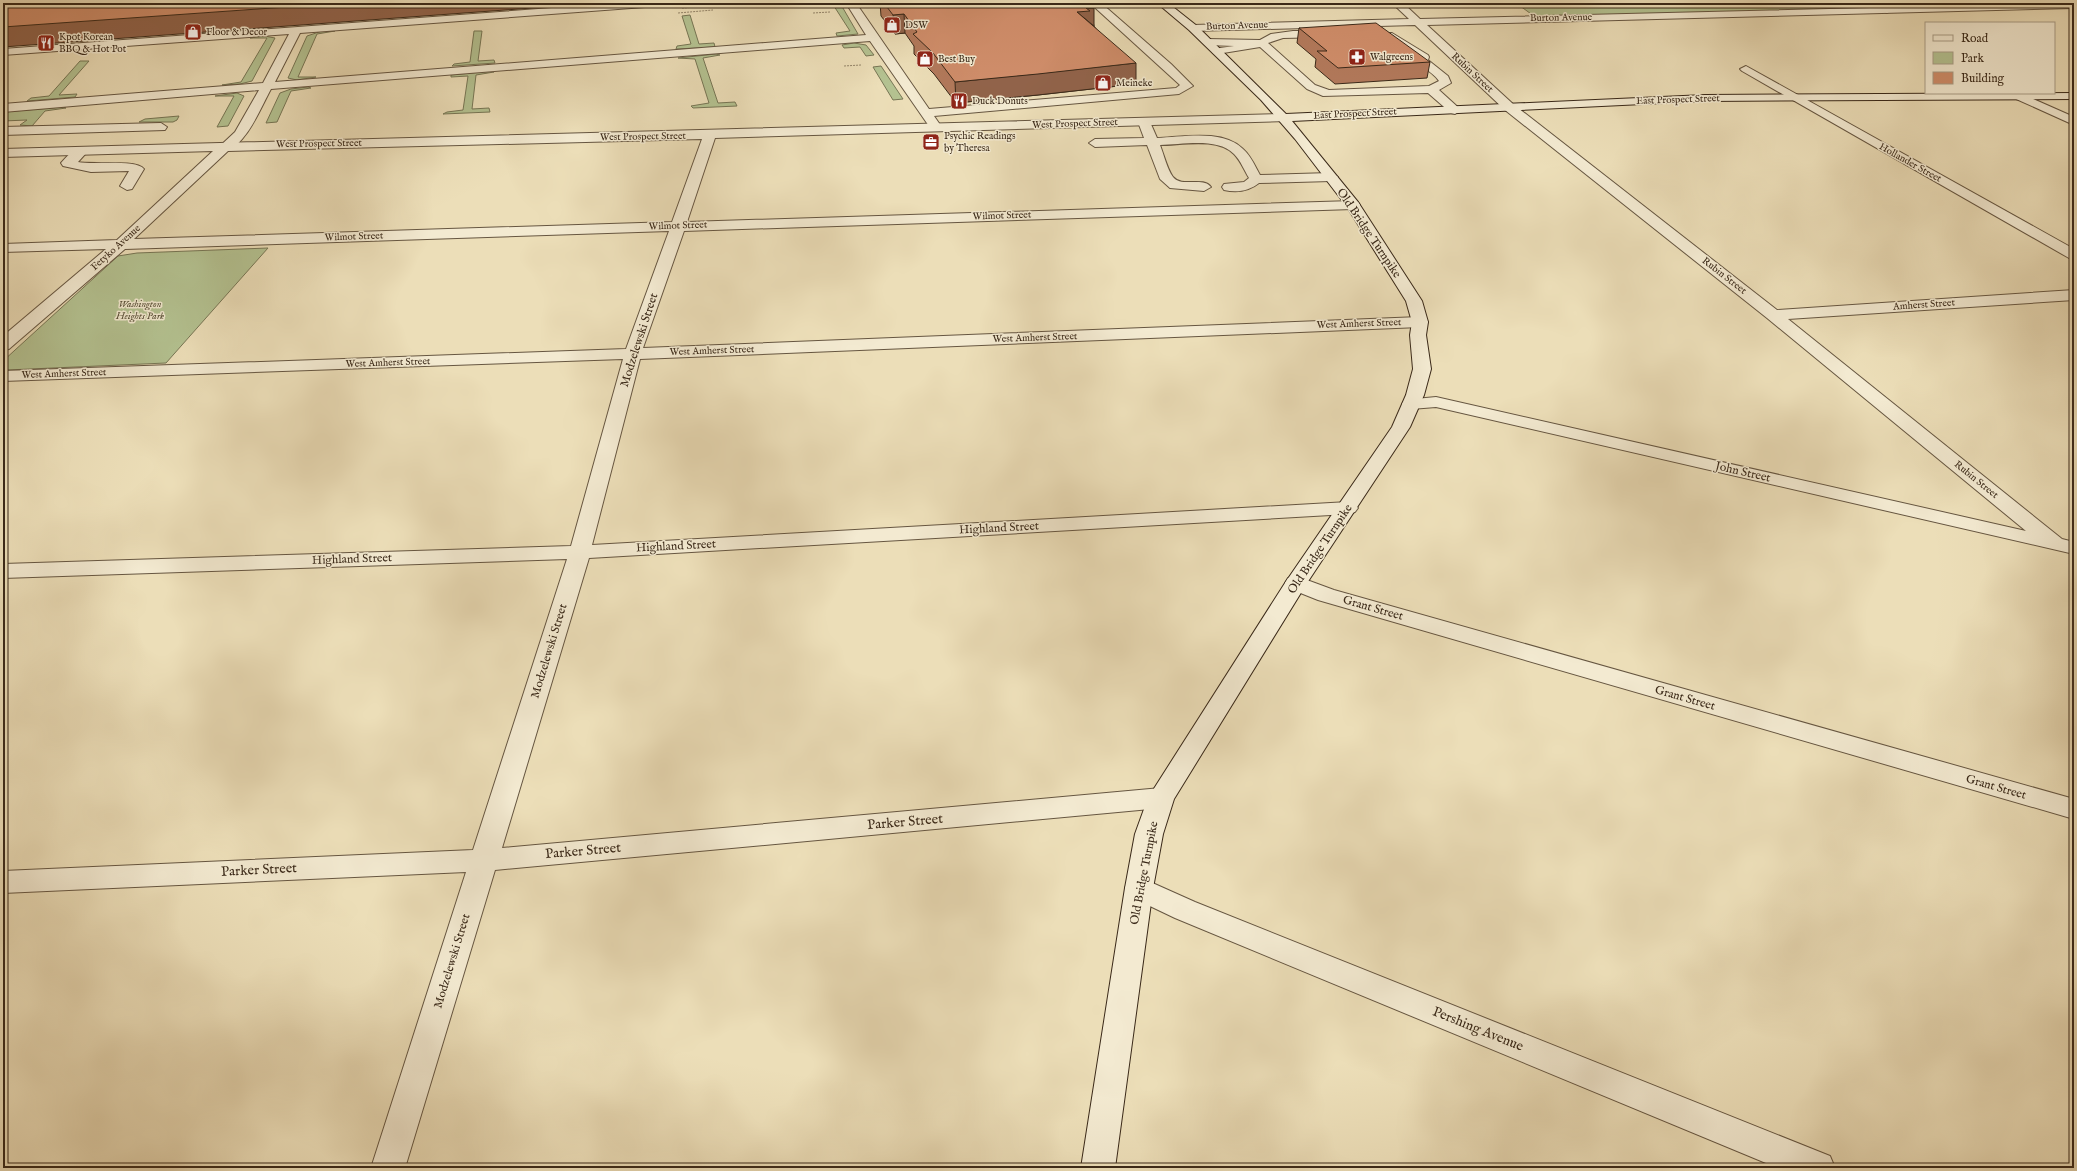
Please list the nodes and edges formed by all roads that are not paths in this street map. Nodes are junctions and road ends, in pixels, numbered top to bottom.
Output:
1 (658, 3) edge
2 (851, 3) edge
3 (1095, 3) edge
4 (1162, 3) edge
5 (1397, 3) edge
6 (1870, 3) edge
7 (2018, 5) edge
8 (2074, 6) edge
9 (1887, 10) junction
10 (1416, 22) junction
11 (1369, 23) junction
12 (1193, 28) junction
13 (296, 30) junction
14 (1379, 32) junction
15 (873, 38) junction
16 (1207, 42) junction
17 (1262, 43) junction
18 (1217, 51) junction
19 (3, 52) edge
20 (1746, 69) dead end
21 (267, 86) junction
22 (1432, 89) junction
23 (2018, 96) junction
24 (2074, 96) edge
25 (1793, 97) junction
26 (1509, 107) junction
27 (3, 108) edge
28 (1454, 110) junction
29 (927, 113) junction
30 (1283, 118) junction
31 (2074, 121) edge
32 (1144, 122) junction
33 (161, 127) dead end
34 (936, 129) junction
35 (3, 131) edge
36 (710, 135) junction
37 (1152, 142) junction
38 (1095, 143) dead end
39 (225, 147) junction
40 (82, 151) junction
41 (3, 154) edge
42 (1331, 177) junction
43 (1256, 179) junction
44 (127, 186) dead end
45 (1204, 187) dead end
46 (1229, 187) dead end
47 (1353, 205) junction
48 (678, 226) junction
49 (120, 244) junction
50 (3, 248) edge
51 (2074, 255) edge
52 (2074, 295) edge
53 (1773, 315) junction
54 (1420, 322) junction
55 (3, 345) edge
56 (633, 354) junction
57 (3, 376) edge
58 (1411, 404) junction
59 (1348, 508) junction
60 (2065, 546) edge
61 (580, 552) junction
62 (3, 571) edge
63 (1296, 583) junction
64 (1160, 798) junction
65 (2074, 809) edge
66 (484, 860) junction
67 (3, 882) edge
68 (1139, 888) junction
69 (388, 1168) edge
70 (1098, 1168) edge
71 (1818, 1168) edge

1 - 13 street
2 - 15 street
3 - 29 street
4 - 12 street, Old Bridge Turnpike
5 - 10 street, Rubin Street
6 - 9 street
7 - 8 street, Burton Avenue
7 - 9 street, Burton Avenue
9 - 10 street, Burton Avenue
10 - 11 street, Burton Avenue
10 - 26 street, Rubin Street
11 - 12 street, Burton Avenue
11 - 14 street
12 - 16 street, Old Bridge Turnpike
13 - 19 street
13 - 21 street, Fetyko Avenue
14 - 17 street
14 - 22 street
15 - 21 street
15 - 29 street
16 - 17 street
16 - 18 street, Old Bridge Turnpike
17 - 18 street
17 - 22 street
18 - 30 street, Old Bridge Turnpike
20 - 25 street, Hollander Street
21 - 27 street
21 - 39 street, Fetyko Avenue
22 - 28 street
23 - 24 street, East Prospect Street
23 - 25 street, East Prospect Street
23 - 31 street
25 - 26 street, East Prospect Street
25 - 51 street, Hollander Street
26 - 28 street, East Prospect Street
26 - 53 street, Rubin Street
28 - 30 street, East Prospect Street
29 - 34 street
30 - 32 street, West Prospect Street
30 - 42 street, Old Bridge Turnpike
32 - 34 street, West Prospect Street
32 - 37 street
33 - 35 street
34 - 36 street, West Prospect Street
36 - 39 street, West Prospect Street
36 - 48 street, Modzelewski Street
37 - 38 street
37 - 43 street
37 - 45 street
39 - 40 street, West Prospect Street
39 - 49 street, Fetyko Avenue
40 - 41 street, West Prospect Street
40 - 44 street
42 - 43 street
42 - 47 street, Old Bridge Turnpike
43 - 46 street
47 - 48 street, Wilmot Street
47 - 54 street, Old Bridge Turnpike
48 - 49 street, Wilmot Street
48 - 56 street, Modzelewski Street
49 - 50 street, Wilmot Street
49 - 55 street, Fetyko Avenue
52 - 53 street, Amherst Street
53 - 60 street, Rubin Street
54 - 56 street, West Amherst Street
54 - 58 street, Old Bridge Turnpike
56 - 57 street, West Amherst Street
56 - 61 street, Modzelewski Street
58 - 59 street, Old Bridge Turnpike
58 - 60 street, John Street
59 - 61 street, Highland Street
59 - 63 street, Old Bridge Turnpike
61 - 62 street, Highland Street
61 - 66 street, Modzelewski Street
63 - 64 street, Old Bridge Turnpike
63 - 65 street, Grant Street
64 - 66 street, Parker Street
64 - 68 street, Old Bridge Turnpike
66 - 67 street, Parker Street
66 - 69 street, Modzelewski Street
68 - 70 street, Old Bridge Turnpike
68 - 71 street, Pershing Avenue

